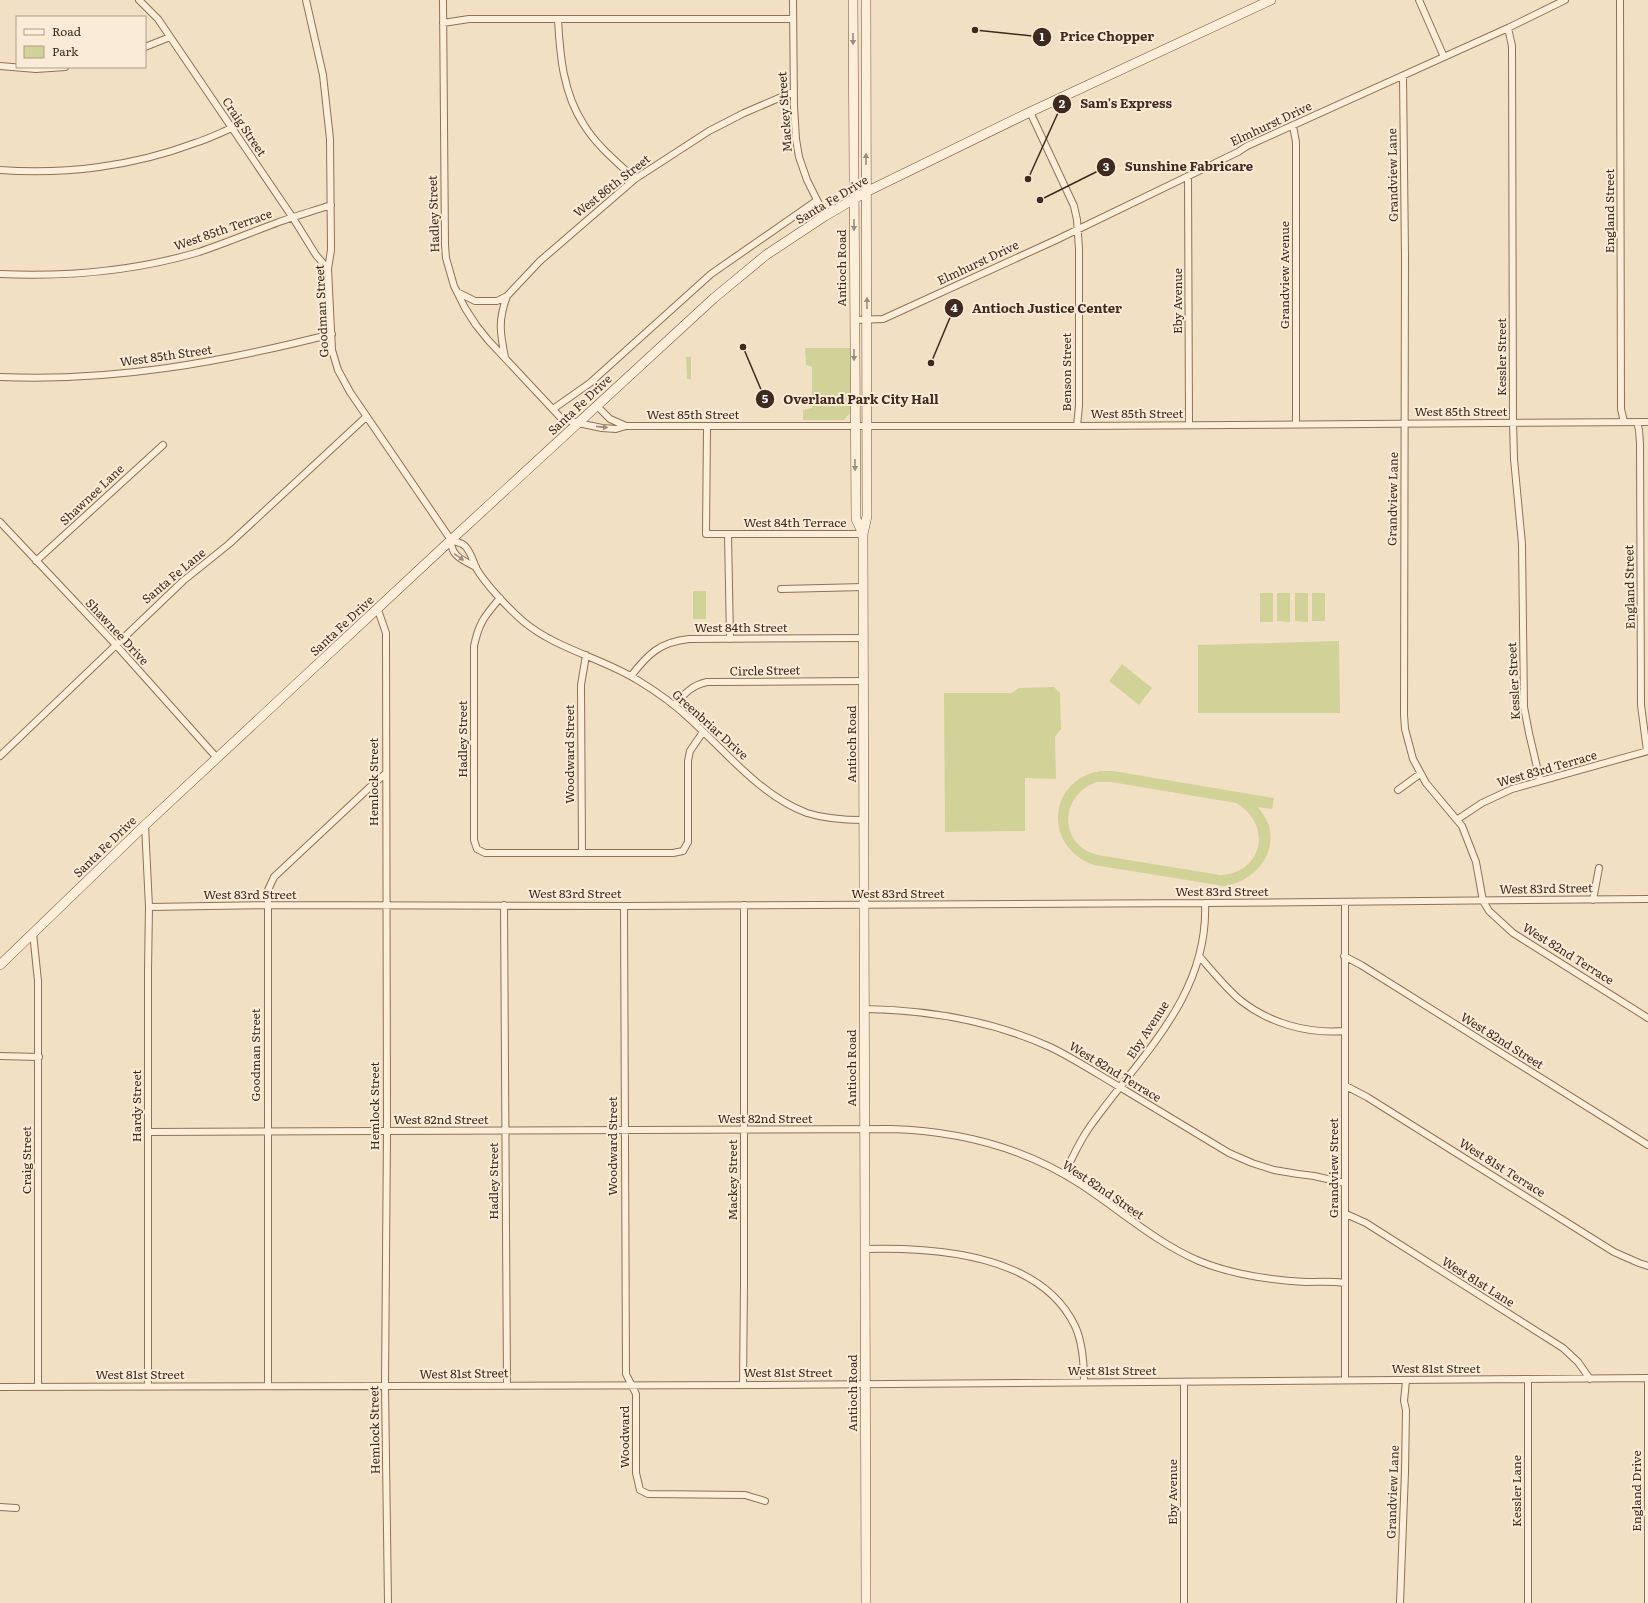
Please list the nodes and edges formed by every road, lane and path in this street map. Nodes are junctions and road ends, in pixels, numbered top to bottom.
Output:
1 (139, 0) edge
2 (306, 0) edge
3 (443, 0) edge
4 (793, 0) edge
5 (853, 0) edge
6 (866, 0) edge
7 (1271, 0) edge
8 (1418, 0) edge
9 (1565, 0) edge
10 (1620, 0) edge
11 (558, 19) junction
12 (793, 19) junction
13 (443, 24) junction
14 (1508, 28) junction
15 (170, 37) junction
16 (146, 47) edge
17 (1444, 57) junction
18 (0, 66) edge
19 (16, 67) edge
20 (24, 68) edge
21 (50, 68) edge
22 (1403, 76) junction
23 (793, 92) junction
24 (1030, 112) junction
25 (1293, 126) junction
26 (232, 128) junction
27 (0, 170) edge
28 (1188, 176) junction
29 (635, 179) junction
30 (866, 192) junction
31 (854, 198) junction
32 (816, 201) junction
33 (331, 205) junction
34 (825, 216) junction
35 (293, 218) junction
36 (1077, 230) junction
37 (328, 269) junction
38 (0, 274) edge
39 (457, 292) junction
40 (507, 296) junction
41 (854, 320) junction
42 (867, 320) junction
43 (332, 334) junction
44 (505, 357) junction
45 (0, 377) edge
46 (597, 406) junction
47 (553, 409) junction
48 (366, 417) junction
49 (1513, 422) junction
50 (1624, 422) junction
51 (1636, 422) junction
52 (1648, 422) edge
53 (578, 423) junction
54 (1405, 423) junction
55 (1296, 424) junction
56 (1189, 425) junction
57 (626, 426) junction
58 (854, 426) junction
59 (867, 426) junction
60 (1077, 426) junction
61 (707, 427) junction
62 (163, 445) dead end
63 (0, 522) edge
64 (728, 534) junction
65 (863, 534) junction
66 (451, 540) junction
67 (36, 561) junction
68 (476, 567) junction
69 (864, 588) junction
70 (780, 589) dead end
71 (500, 598) junction
72 (378, 610) junction
73 (1645, 634) edge
74 (864, 638) junction
75 (730, 639) junction
76 (116, 646) junction
77 (586, 655) junction
78 (631, 676) junction
79 (864, 681) junction
80 (675, 705) junction
81 (703, 732) junction
82 (1647, 751) edge
83 (0, 756) edge
84 (218, 758) junction
85 (385, 774) junction
86 (1420, 774) junction
87 (1540, 780) junction
88 (1398, 790) dead end
89 (864, 820) junction
90 (1458, 820) junction
91 (145, 825) junction
92 (582, 852) junction
93 (1599, 868) dead end
94 (1648, 899) edge
95 (1593, 900) junction
96 (1484, 901) junction
97 (1345, 902) junction
98 (1205, 903) junction
99 (504, 905) junction
100 (744, 905) junction
101 (864, 905) junction
102 (267, 906) junction
103 (385, 906) junction
104 (624, 906) junction
105 (149, 907) junction
106 (33, 933) junction
107 (1344, 956) junction
108 (1200, 957) junction
109 (0, 965) edge
110 (864, 1009) junction
111 (1648, 1018) edge
112 (1344, 1031) junction
113 (0, 1056) edge
114 (39, 1057) junction
115 (1346, 1086) junction
116 (1121, 1088) junction
117 (864, 1129) junction
118 (505, 1130) junction
119 (744, 1130) junction
120 (387, 1131) junction
121 (624, 1131) junction
122 (148, 1132) junction
123 (267, 1132) junction
124 (1648, 1145) edge
125 (1064, 1174) junction
126 (1345, 1183) junction
127 (1346, 1214) junction
128 (864, 1249) junction
129 (1648, 1266) edge
130 (1345, 1283) junction
131 (1648, 1378) edge
132 (1590, 1379) junction
133 (1345, 1380) junction
134 (1528, 1380) junction
135 (1406, 1381) junction
136 (1084, 1382) junction
137 (1184, 1382) junction
138 (507, 1384) junction
139 (743, 1384) junction
140 (865, 1384) junction
141 (630, 1385) junction
142 (38, 1386) junction
143 (148, 1386) junction
144 (268, 1386) junction
145 (385, 1386) junction
146 (0, 1387) edge
147 (765, 1501) dead end
148 (0, 1507) edge
149 (16, 1508) dead end
150 (388, 1603) edge
151 (866, 1603) edge
152 (1184, 1603) edge
153 (1400, 1603) edge
154 (1528, 1603) edge
155 (1648, 1603) edge

1 - 15 street, Craig Street
2 - 33 street, Goodman Street
3 - 13 street, Hadley Street
4 - 12 street, Mackey Street
5 -> 31 main road, Antioch Road
30 -> 6 main road, Antioch Road
7 - 24 main road, Santa Fe Drive
8 - 17 street
9 - 14 street, Elmhurst Drive
10 - 50 street, England Street
11 - 12 street
11 - 13 street
11 - 29 street
12 - 23 street, Mackey Street
13 - 39 street, Hadley Street
14 - 17 street, Elmhurst Drive
14 - 49 street, Kessler Street
15 - 16 street
15 - 26 street, Craig Street
17 - 22 street, Elmhurst Drive
18 - 19 street
20 - 21 street
22 - 25 street, Elmhurst Drive
22 - 54 street, Grandview Lane
23 - 29 street, West 86th Street
23 - 32 street, Mackey Street
24 - 30 main road, Santa Fe Drive
24 - 36 street, Benson Street
25 - 28 street, Elmhurst Drive
25 - 55 street, Grandview Avenue
26 - 27 street
26 - 35 street, Craig Street
28 - 36 street, Elmhurst Drive
28 - 56 street, Eby Avenue
29 - 40 street, West 86th Street
30 - 31 main road, Santa Fe Drive
42 -> 30 main road, Antioch Road
31 - 34 main road, Santa Fe Drive
31 -> 41 main road, Antioch Road
32 - 34 street, Mackey Street
32 - 47 street
33 - 35 street, West 85th Terrace
33 - 37 street, Goodman Street
34 - 46 main road, Santa Fe Drive
35 - 37 street, Craig Street
35 - 38 street, West 85th Terrace
36 - 42 street, Elmhurst Drive
36 - 60 street, Benson Street
37 - 43 street, Goodman Street
39 - 40 street
39 - 44 street, Hadley Street
40 - 44 street
41 - 42 street, Elmhurst Drive
41 -> 58 main road, Antioch Road
42 - 59 main road, Antioch Road
43 - 45 street, West 85th Street
43 - 48 street, Goodman Street
44 - 47 street, Hadley Street
46 - 53 main road, Santa Fe Drive
46 - 57 street, West 85th Street
47 - 53 street, Hadley Street
48 - 66 street, Goodman Street
48 - 76 street, Santa Fe Lane
49 - 50 street, West 85th Street
49 - 54 street, West 85th Street
49 - 87 street, Kessler Street
50 - 51 street, West 85th Street
51 - 52 street, West 85th Street
51 - 73 street, England Street
53 -> 57 street, West 85th Street
53 - 66 main road, Santa Fe Drive
54 - 55 street, West 85th Street
54 - 86 street, Grandview Lane
55 - 56 street, West 85th Street
56 - 60 street, West 85th Street
57 - 61 street, West 85th Street
58 - 59 street, West 85th Street
58 - 61 street, West 85th Street
58 -> 65 main road, Antioch Road
59 - 60 street, West 85th Street
59 - 65 main road, Antioch Road
61 - 64 street
62 - 67 street, Shawnee Lane
63 - 67 street, Shawnee Drive
64 - 65 street, West 84th Terrace
64 - 75 street
65 - 69 main road, Antioch Road
66 - 68 street, Greenbriar Drive
66 -> 68 street, Greenbriar Drive
66 - 72 main road, Santa Fe Drive
67 - 76 street, Shawnee Drive
68 - 71 street, Greenbriar Drive
69 - 70 street
69 - 74 main road, Antioch Road
71 - 77 street, Greenbriar Drive
71 - 92 street, Hadley Street
72 - 84 main road, Santa Fe Drive
72 - 85 street, Hemlock Street
73 - 82 street, England Street
74 - 75 street, West 84th Street
74 - 79 main road, Antioch Road
75 - 78 street, West 84th Street
76 - 83 street, Santa Fe Lane
76 - 84 street, Shawnee Drive
77 - 78 street, Greenbriar Drive
77 - 92 street, Woodward Street
78 - 80 street, Greenbriar Drive
79 - 80 street, Circle Street
79 - 89 main road, Antioch Road
80 - 81 street, Greenbriar Drive
81 - 89 street, Greenbriar Drive
81 - 92 street
82 - 87 street, West 83rd Terrace
84 - 91 main road, Santa Fe Drive
85 - 102 street, Goodman Street
85 - 103 street, Hemlock Street
86 - 88 street
86 - 90 street, Grandview Lane
87 - 90 street, West 83rd Terrace
89 - 101 main road, Antioch Road
90 - 96 street, Grandview Lane
91 - 105 street, Hardy Street
91 - 106 main road, Santa Fe Drive
93 - 95 street
94 - 95 street, West 83rd Street
95 - 96 street, West 83rd Street
96 - 97 street, West 83rd Street
96 - 111 street, West 82nd Terrace
97 - 98 street, West 83rd Street
97 - 107 street
98 - 101 street, West 83rd Street
98 - 108 street, Eby Avenue
99 - 103 street, West 83rd Street
99 - 104 street, West 83rd Street
99 - 118 street, Hadley Street
100 - 101 street, West 83rd Street
100 - 104 street, West 83rd Street
100 - 119 street, Mackey Street
101 - 110 main road, Antioch Road
102 - 103 street, West 83rd Street
102 - 105 street, West 83rd Street
102 - 123 street, Goodman Street
103 - 120 street, Hemlock Street
104 - 121 street, Woodward Street
105 - 122 street, Hardy Street
106 - 109 main road, Santa Fe Drive
106 - 114 street, Craig Street
107 - 112 street, Grandview Street
107 - 124 street, West 82nd Street
108 - 112 street
108 - 116 street, Eby Avenue
110 - 116 street, West 82nd Terrace
110 - 117 main road, Antioch Road
112 - 115 street, Grandview Street
113 - 114 street
114 - 142 street, Craig Street
115 - 126 street, Grandview Street
115 - 129 street, West 81st Terrace
116 - 125 street, Eby Avenue
116 - 126 street, West 82nd Terrace
117 - 119 street, West 82nd Street
117 - 125 street, West 82nd Street
117 - 128 main road, Antioch Road
118 - 120 street, West 82nd Street
118 - 121 street, West 82nd Street
118 - 138 street, Hadley Street
119 - 121 street, West 82nd Street
119 - 139 street, Mackey Street
120 - 123 street, West 82nd Street
120 - 145 street, Hemlock Street
121 - 141 street, Woodward Street
122 - 123 street, West 82nd Street
122 - 143 street, Hardy Street
123 - 144 street, Goodman Street
125 - 130 street, West 82nd Street
126 - 127 street, Grandview Street
127 - 130 street, Grandview Street
127 - 132 street, West 81st Lane
128 - 136 street
128 - 140 main road, Antioch Road
130 - 133 street, Grandview Street
131 - 132 street, West 81st Street
131 - 155 street, England Drive
132 - 134 street, West 81st Street
133 - 135 street, West 81st Street
133 - 137 street, West 81st Street
134 - 135 street, West 81st Street
134 - 154 street, Kessler Lane
135 - 153 street, Grandview Lane
136 - 137 street, West 81st Street
136 - 140 street, West 81st Street
137 - 152 street, Eby Avenue
138 - 141 street, West 81st Street
138 - 145 street, West 81st Street
139 - 140 street, West 81st Street
139 - 141 street, West 81st Street
140 - 151 main road, Antioch Road
141 - 147 street, Woodward
142 - 143 street, West 81st Street
142 - 146 street, West 81st Street
143 - 144 street, West 81st Street
144 - 145 street, West 81st Street
145 - 150 street, Hemlock Street
148 - 149 street

